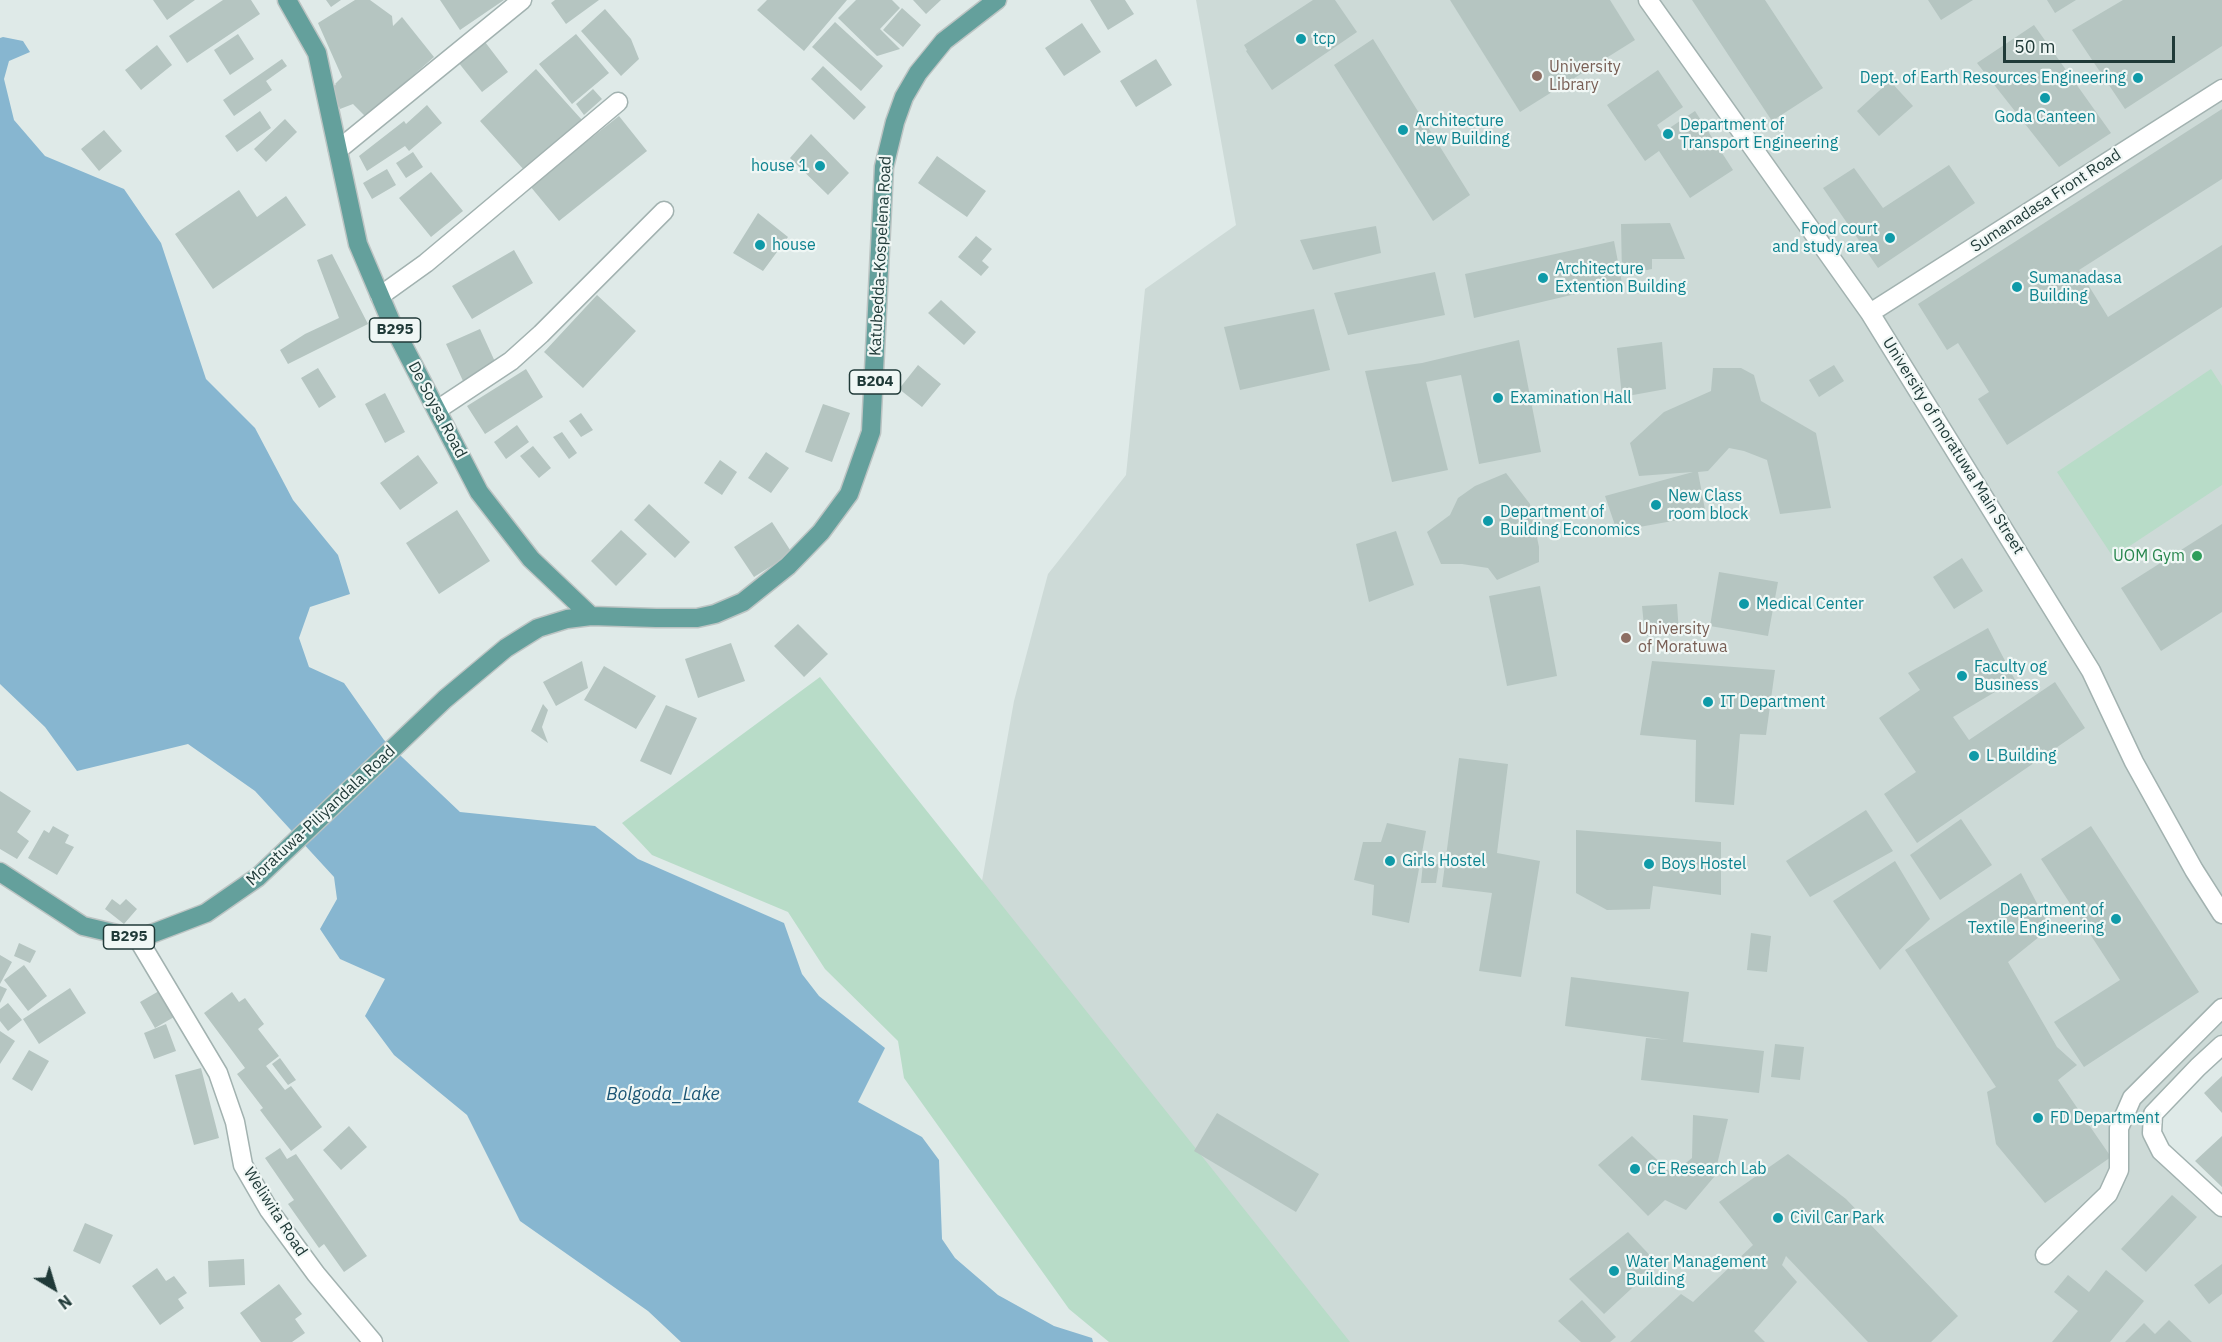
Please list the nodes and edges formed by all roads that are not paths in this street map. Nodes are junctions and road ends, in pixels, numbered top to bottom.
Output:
1 (287, 0) edge
2 (522, 0) edge
3 (997, 0) edge
4 (1648, 0) edge
5 (2222, 89) edge
6 (618, 102) dead end
7 (338, 150) junction
8 (664, 211) dead end
9 (380, 296) junction
10 (1870, 313) junction
11 (437, 410) junction
12 (591, 616) junction
13 (0, 872) edge
14 (2222, 914) edge
15 (138, 939) junction
16 (2222, 1008) edge
17 (2222, 1045) edge
18 (2222, 1207) edge
19 (2045, 1255) dead end
20 (373, 1342) edge

1 - 7 main road, De Soysa Road / B295
2 - 7 street
3 - 12 main road, Katubedda-Kospelena Road / B204
4 - 10 street, University of moratuwa Main Street
5 - 10 street, Sumanadasa Front Road
6 - 9 street
7 - 9 main road, De Soysa Road / B295
8 - 11 street
9 - 11 main road, De Soysa Road / B295
10 - 14 street, University of moratuwa Main Street
11 - 12 main road, De Soysa Road / B295
12 - 15 main road, Moratuwa-Piliyandala Road / B295
13 - 15 main road, B295
15 - 20 street, Weliwita Road
16 - 19 street
17 - 18 street

